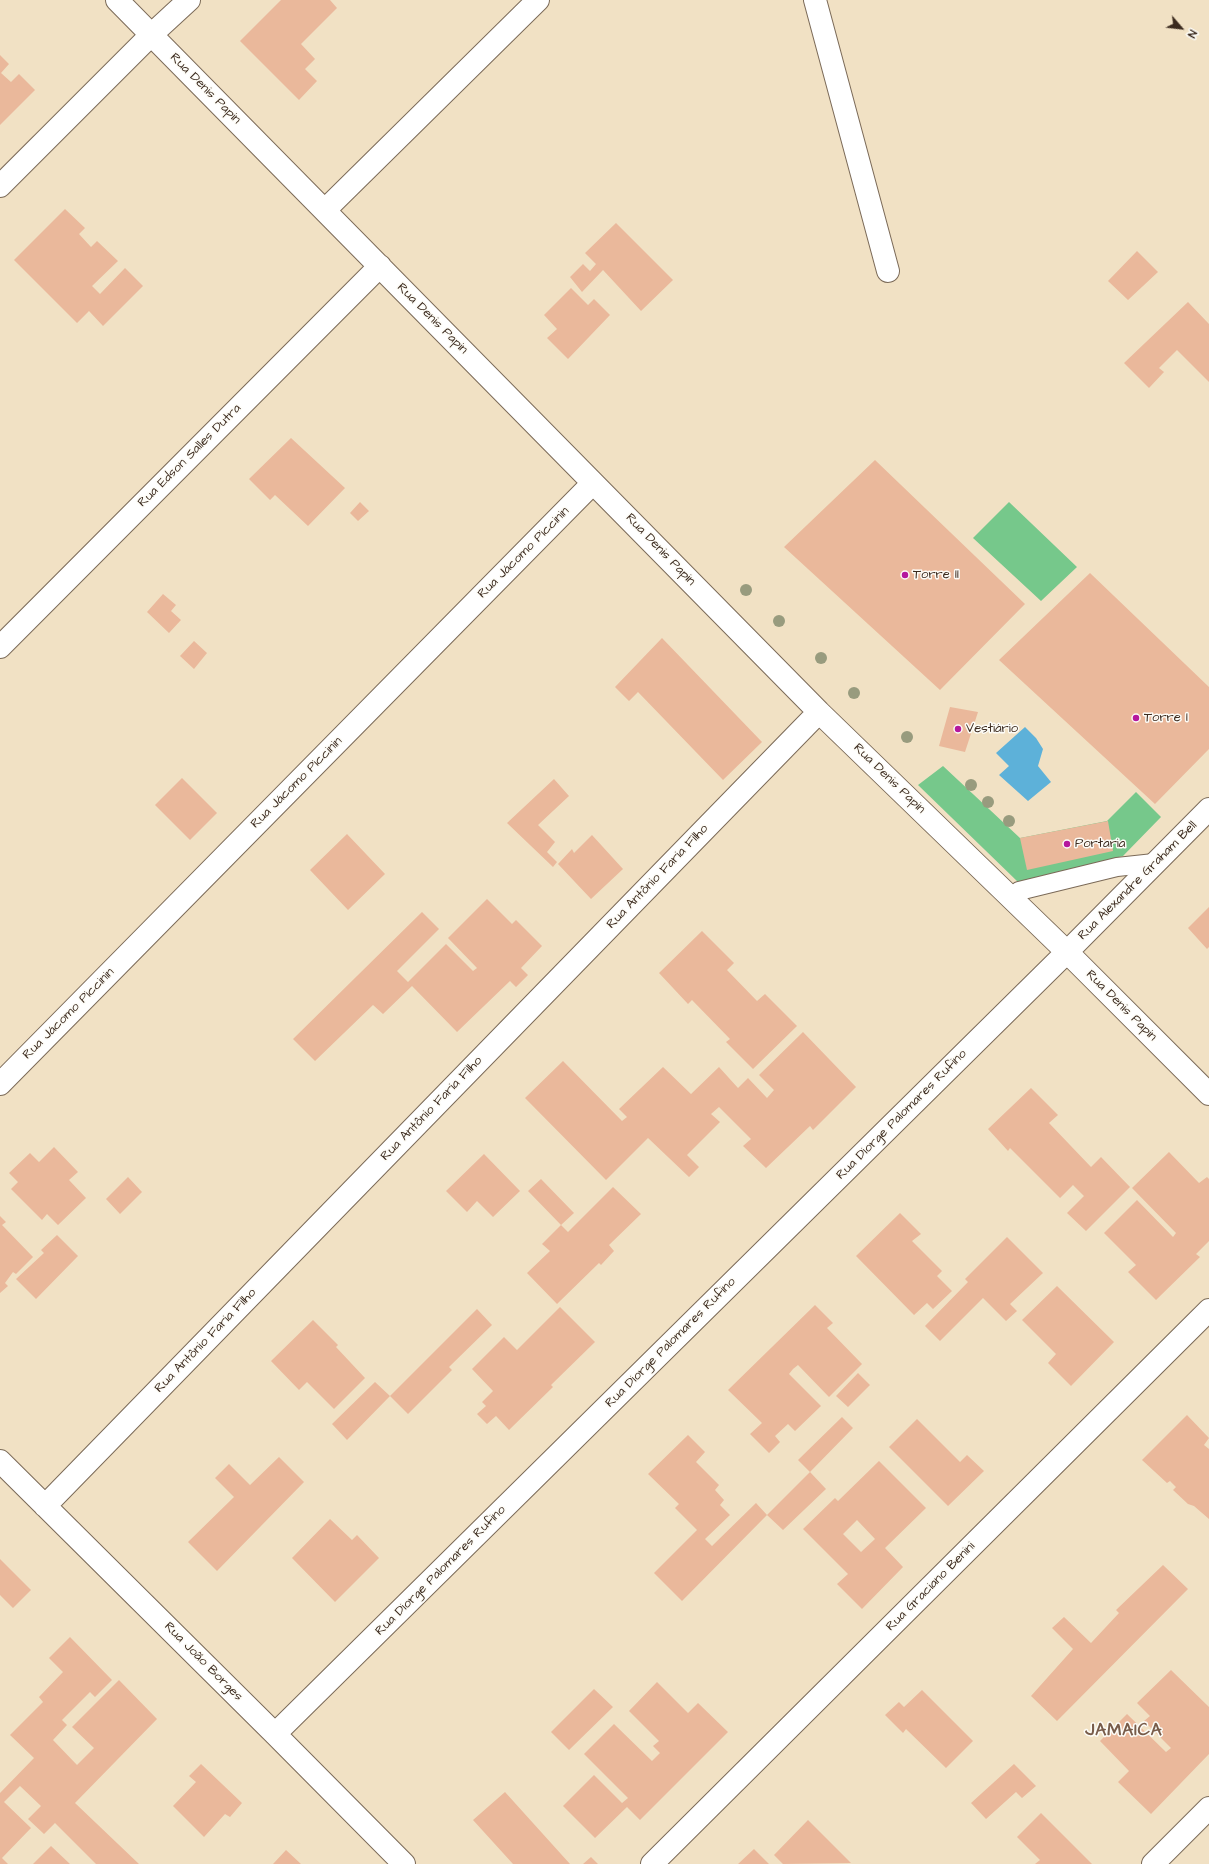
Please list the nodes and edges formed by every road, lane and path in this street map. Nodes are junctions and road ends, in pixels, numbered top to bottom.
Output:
1 (117, 0) edge
2 (189, 0) edge
3 (538, 0) edge
4 (815, 0) edge
5 (151, 35) junction
6 (0, 186) edge
7 (325, 210) junction
8 (380, 266) junction
9 (888, 270) dead end
10 (593, 482) junction
11 (0, 647) edge
12 (819, 712) junction
13 (1209, 809) edge
14 (1154, 863) junction
15 (1011, 898) junction
16 (1067, 952) junction
17 (0, 1084) edge
18 (1209, 1094) edge
19 (1209, 1310) edge
20 (0, 1461) edge
21 (45, 1506) junction
22 (275, 1734) junction
23 (1209, 1808) edge
24 (404, 1864) edge
25 (652, 1864) edge
26 (1153, 1864) edge

1 - 5 street, Rua Denis Papin
2 - 5 street
3 - 7 street
4 - 9 street
5 - 6 street
5 - 7 street, Rua Denis Papin
7 - 8 street, Rua Denis Papin
8 - 10 street, Rua Denis Papin
8 - 11 street, Rua Edson Salles Dutra
10 - 12 street, Rua Denis Papin
10 - 17 street, Rua Jácomo Piccinin
12 - 15 street, Rua Denis Papin
12 - 21 street, Rua Antônio Faria Filho
13 - 14 street, Rua Alexandre Graham Bell
14 - 15 lane
14 - 16 street, Rua Alexandre Graham Bell
15 - 16 street, Rua Denis Papin
16 - 18 street, Rua Denis Papin
16 - 22 street, Rua Diorge Palomares Rufino
19 - 25 street, Rua Graciano Benini
20 - 21 street, Rua João Borges
21 - 22 street, Rua João Borges
22 - 24 street, Rua João Borges
23 - 26 street

